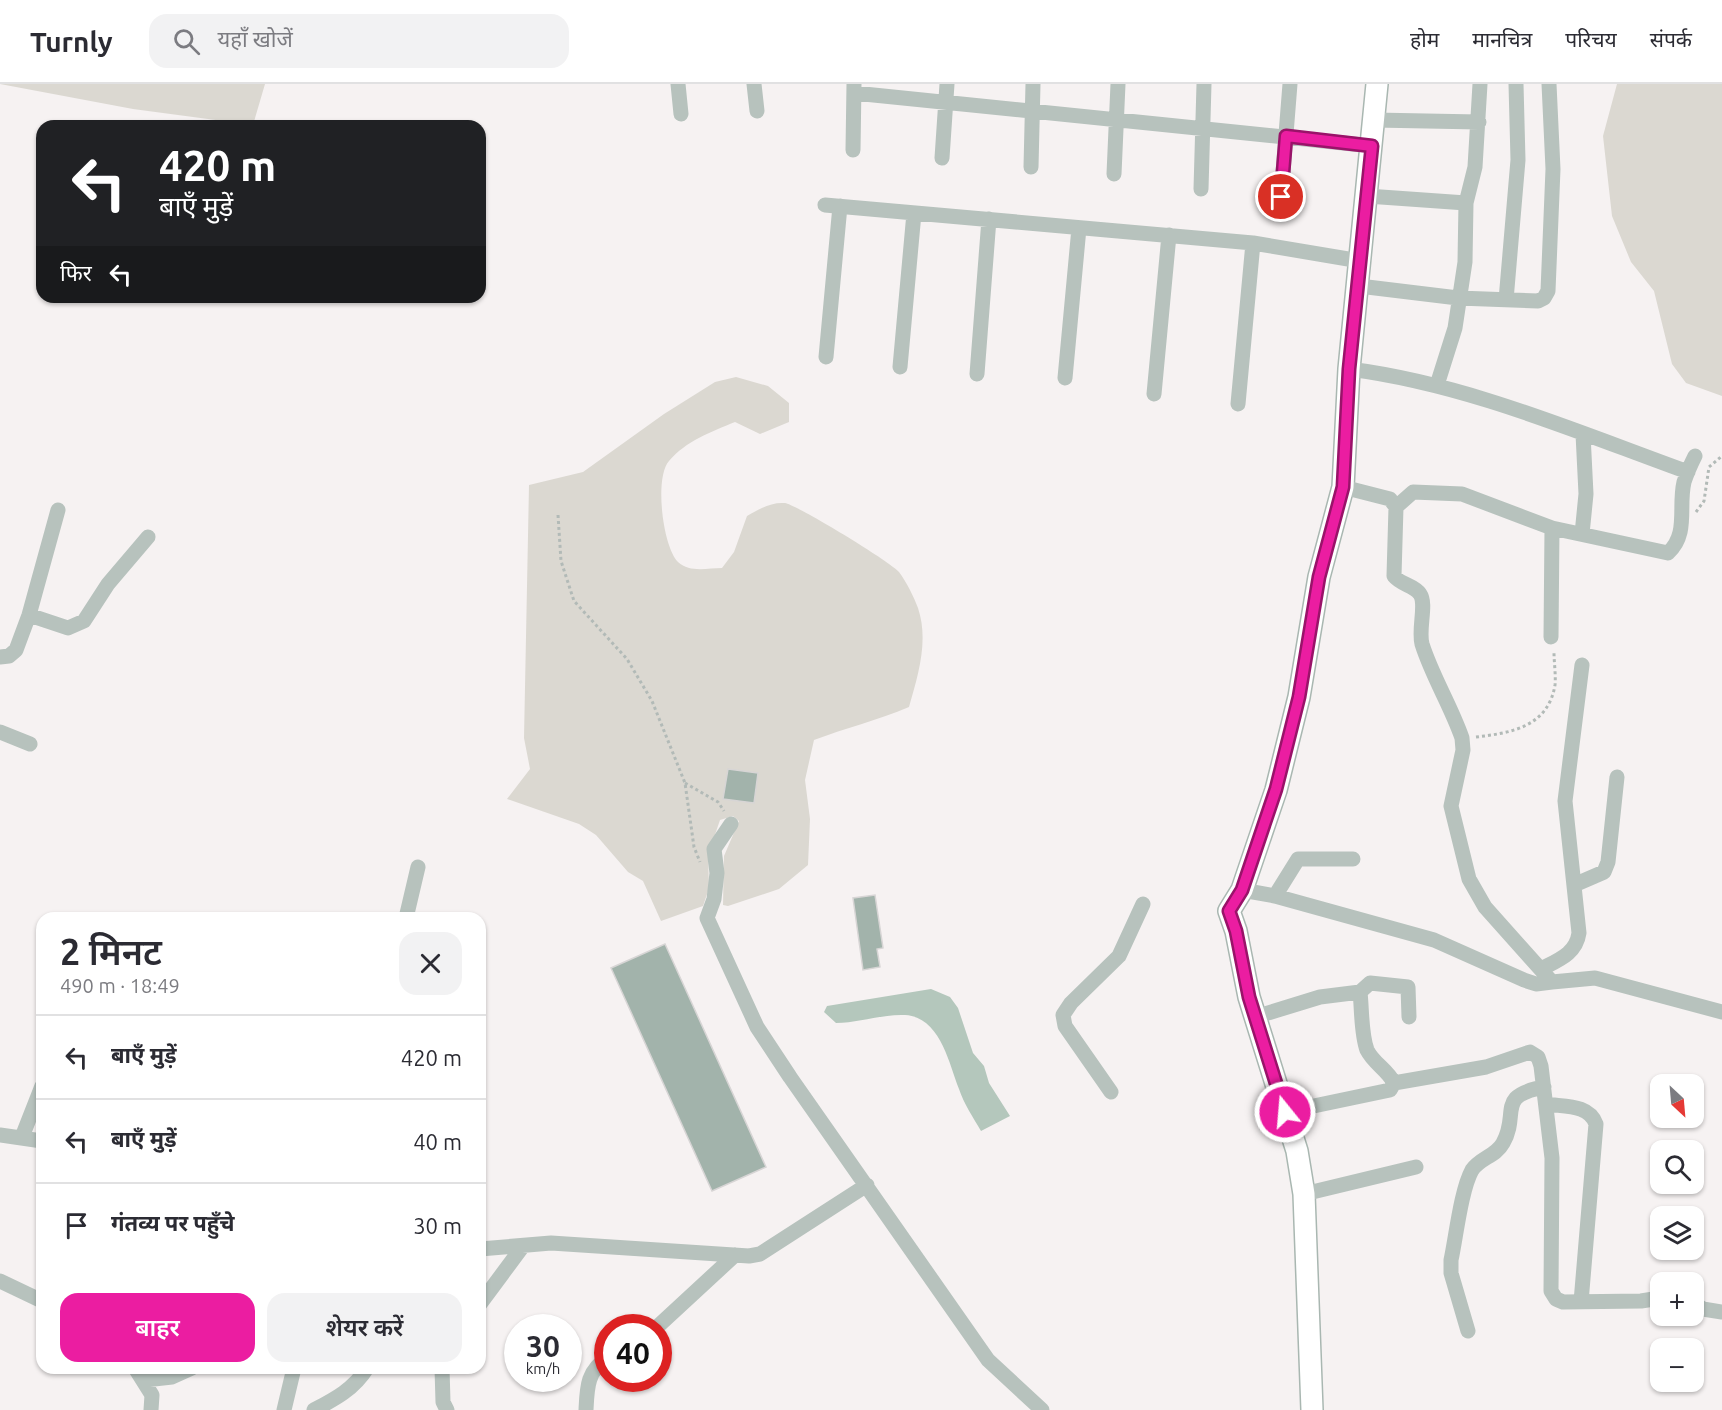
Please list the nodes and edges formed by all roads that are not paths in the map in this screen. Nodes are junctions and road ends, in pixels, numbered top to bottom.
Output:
1 (678, 84) edge
2 (753, 84) edge
3 (947, 84) edge
4 (1033, 84) edge
5 (1118, 84) edge
6 (1204, 84) edge
7 (1290, 84) edge
8 (1377, 84) edge
9 (1480, 84) edge
10 (1516, 84) edge
11 (1549, 84) edge
12 (854, 88) edge
13 (946, 102) junction
14 (757, 111) dead end
15 (1032, 111) junction
16 (681, 114) dead end
17 (1116, 119) junction
18 (1374, 120) junction
19 (1479, 122) junction
20 (1203, 128) junction
21 (1286, 136) junction
22 (1372, 146) junction
23 (853, 150) dead end
24 (942, 158) dead end
25 (1030, 167) dead end
26 (1114, 174) dead end
27 (1201, 189) dead end
28 (1367, 196) junction
29 (1281, 197) dead end
30 (1466, 203) junction
31 (914, 213) junction
32 (989, 219) junction
33 (1079, 228) junction
34 (1169, 235) junction
35 (1253, 243) junction
36 (1360, 261) junction
37 (1359, 286) junction
38 (1458, 298) junction
39 (1506, 300) junction
40 (826, 357) dead end
41 (900, 367) dead end
42 (1349, 369) junction
43 (977, 374) dead end
44 (1065, 378) dead end
45 (1437, 385) junction
46 (1154, 394) dead end
47 (1238, 404) dead end
48 (1583, 434) junction
49 (1695, 456) dead end
50 (1688, 472) junction
51 (1343, 487) junction
52 (1396, 507) junction
53 (58, 510) dead end
54 (1552, 528) junction
55 (1582, 534) junction
56 (148, 537) dead end
57 (29, 615) junction
58 (1551, 637) road end
59 (0, 657) edge
60 (1582, 665) dead end
61 (0, 732) edge
62 (30, 744) dead end
63 (1617, 777) dead end
64 (731, 824) road end
65 (1353, 859) dead end
66 (418, 867) dead end
67 (1574, 885) junction
68 (1242, 890) junction
69 (1275, 896) junction
70 (1143, 904) dead end
71 (407, 912) edge
72 (1541, 969) junction
73 (1552, 981) junction
74 (1360, 992) junction
75 (1722, 1012) edge
76 (1256, 1017) junction
77 (1409, 1017) dead end
78 (1394, 1083) junction
79 (1544, 1087) junction
80 (1111, 1092) dead end
81 (36, 1101) edge
82 (1546, 1104) junction
83 (1285, 1112) junction
84 (0, 1135) edge
85 (22, 1137) junction
86 (36, 1140) edge
87 (1416, 1167) dead end
88 (867, 1185) junction
89 (1304, 1194) junction
90 (523, 1246) junction
91 (486, 1249) edge
92 (735, 1255) junction
93 (0, 1281) edge
94 (486, 1296) edge
95 (36, 1298) edge
96 (1650, 1300) edge
97 (1581, 1302) junction
98 (1704, 1309) edge
99 (1722, 1312) edge
100 (671, 1314) edge
101 (1468, 1331) dead end
102 (594, 1369) edge
103 (140, 1374) edge
104 (179, 1374) edge
105 (293, 1374) edge
106 (364, 1374) edge
107 (442, 1374) edge
108 (145, 1380) junction
109 (151, 1410) edge
110 (284, 1410) edge
111 (314, 1410) edge
112 (447, 1410) edge
113 (586, 1410) edge
114 (1042, 1410) edge
115 (1312, 1410) edge

1 - 16 street
2 - 14 street
3 - 13 street
4 - 15 street
5 - 17 street
6 - 20 street
7 - 21 street
8 - 18 street
9 - 19 street
10 - 39 street
11 - 39 street
12 - 13 street
12 - 23 street
13 - 15 street
13 - 24 street
15 - 17 street
15 - 25 street
17 - 20 street
17 - 26 street
18 - 19 street
18 - 22 street
19 - 30 street
20 - 21 street
20 - 27 street
21 - 22 street
21 - 29 street
22 - 28 street
28 - 30 street
28 - 36 street
30 - 38 street
31 - 32 street
31 - 40 street
31 - 41 street
32 - 33 street
32 - 43 street
33 - 34 street
33 - 44 street
34 - 35 street
34 - 46 street
35 - 36 street
35 - 47 street
36 - 37 street
37 - 38 street
37 - 42 street
38 - 39 street
38 - 45 street
42 - 45 street
42 - 51 street
45 - 48 street
48 - 50 street
48 - 55 street
49 - 50 street
50 - 55 street
51 - 52 street
51 - 68 street
52 - 54 street
52 - 72 street
53 - 57 street
54 - 55 street
54 - 58 street
56 - 57 street
57 - 59 street
60 - 67 street
61 - 62 street
63 - 67 street
64 - 88 street
65 - 69 street
66 - 71 street
67 - 72 street
68 - 69 street
68 - 76 street
69 - 73 street
70 - 80 street
72 - 73 street
73 - 75 street
74 - 76 street
74 - 77 street
74 - 78 street
76 - 83 street
78 - 79 street
78 - 83 street
79 - 82 street
79 - 101 street
81 - 85 street
82 - 97 street
82 - 97 street
83 - 89 street
84 - 85 street
85 - 86 street
87 - 89 street
88 - 92 street
88 - 114 street
89 - 115 street
90 - 91 street
90 - 92 street
90 - 94 street
92 - 100 street
93 - 95 street
96 - 97 street
98 - 99 street
102 - 113 street
103 - 108 street
104 - 108 street
105 - 110 street
106 - 111 street
107 - 112 street
108 - 109 street

